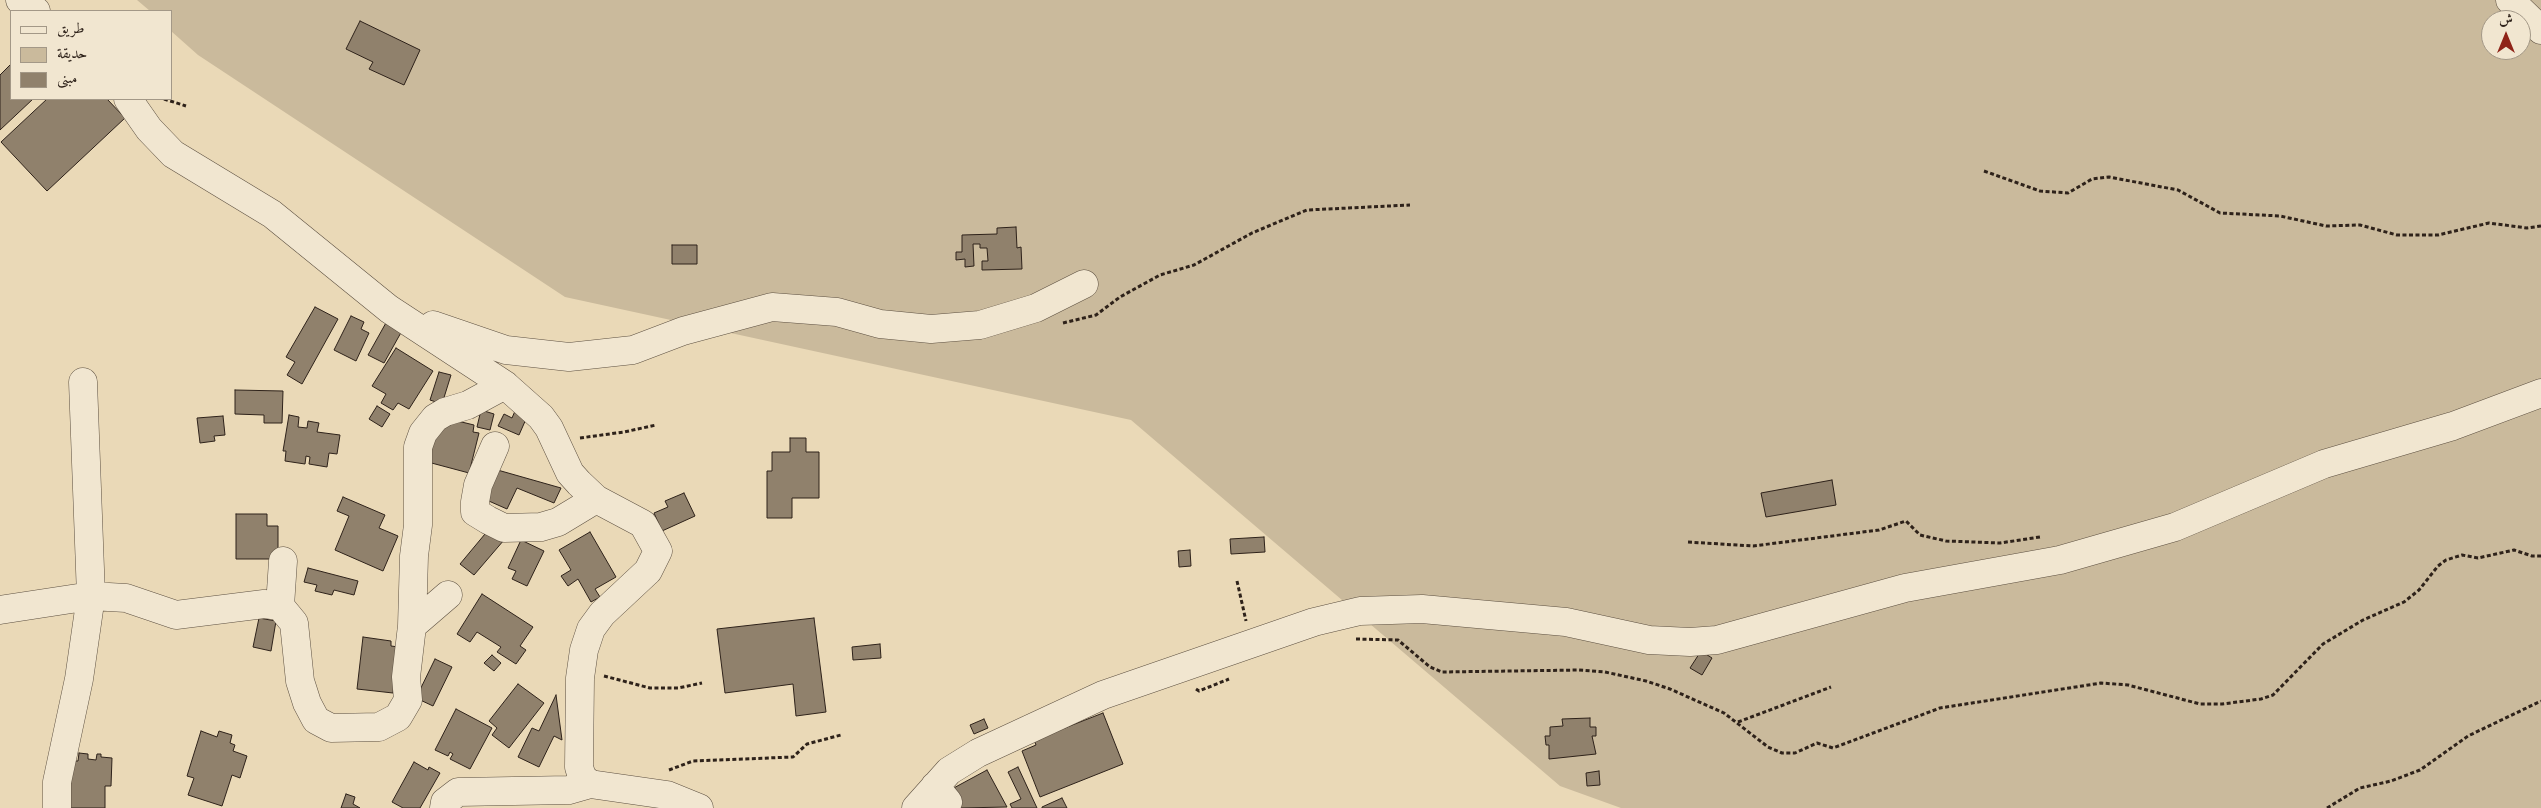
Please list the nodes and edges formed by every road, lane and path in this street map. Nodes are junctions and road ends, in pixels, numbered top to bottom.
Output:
1 (20, 0) edge
2 (2510, 0) edge
3 (35, 10) edge
4 (2541, 30) edge
5 (129, 100) edge
6 (167, 100) edge
7 (186, 106) dead end
8 (1984, 171) dead end
9 (1410, 205) dead end
10 (2541, 226) edge
11 (1084, 284) dead end
12 (389, 309) junction
13 (1060, 324) dead end
14 (83, 382) dead end
15 (505, 385) junction
16 (2541, 393) edge
17 (656, 425) dead end
18 (549, 428) junction
19 (494, 446) dead end
20 (596, 499) junction
21 (1688, 542) dead end
22 (2541, 556) edge
23 (2060, 560) junction
24 (283, 561) dead end
25 (1237, 581) dead end
26 (92, 596) junction
27 (448, 596) dead end
28 (280, 606) junction
29 (0, 610) edge
30 (412, 626) junction
31 (1350, 639) dead end
32 (1246, 644) junction
33 (584, 650) junction
34 (1171, 671) junction
35 (1233, 678) dead end
36 (702, 683) dead end
37 (1831, 687) dead end
38 (2541, 701) edge
39 (1737, 722) junction
40 (841, 735) dead end
41 (667, 770) dead end
42 (590, 784) junction
43 (940, 797) edge
44 (57, 808) edge
45 (444, 808) edge
46 (699, 808) edge
47 (916, 808) edge
48 (2327, 808) edge

1 - 3 street
2 - 4 street
5 - 12 street
6 - 7 path
8 - 10 path
9 - 13 path
11 - 12 street
12 - 15 street
14 - 26 street
15 - 18 street
15 - 30 street
16 - 23 street
17 - 18 path
18 - 20 street
19 - 20 street
20 - 33 street
21 - 23 path
22 - 39 path
23 - 32 street
24 - 28 street
25 - 32 path
26 - 28 street
26 - 29 street
26 - 44 street
27 - 30 street
28 - 30 street
31 - 39 path
32 - 34 street
33 - 36 path
33 - 42 street
34 - 35 path
34 - 43 street
37 - 39 path
38 - 48 path
40 - 41 path
42 - 45 street
42 - 46 street
43 - 47 street

